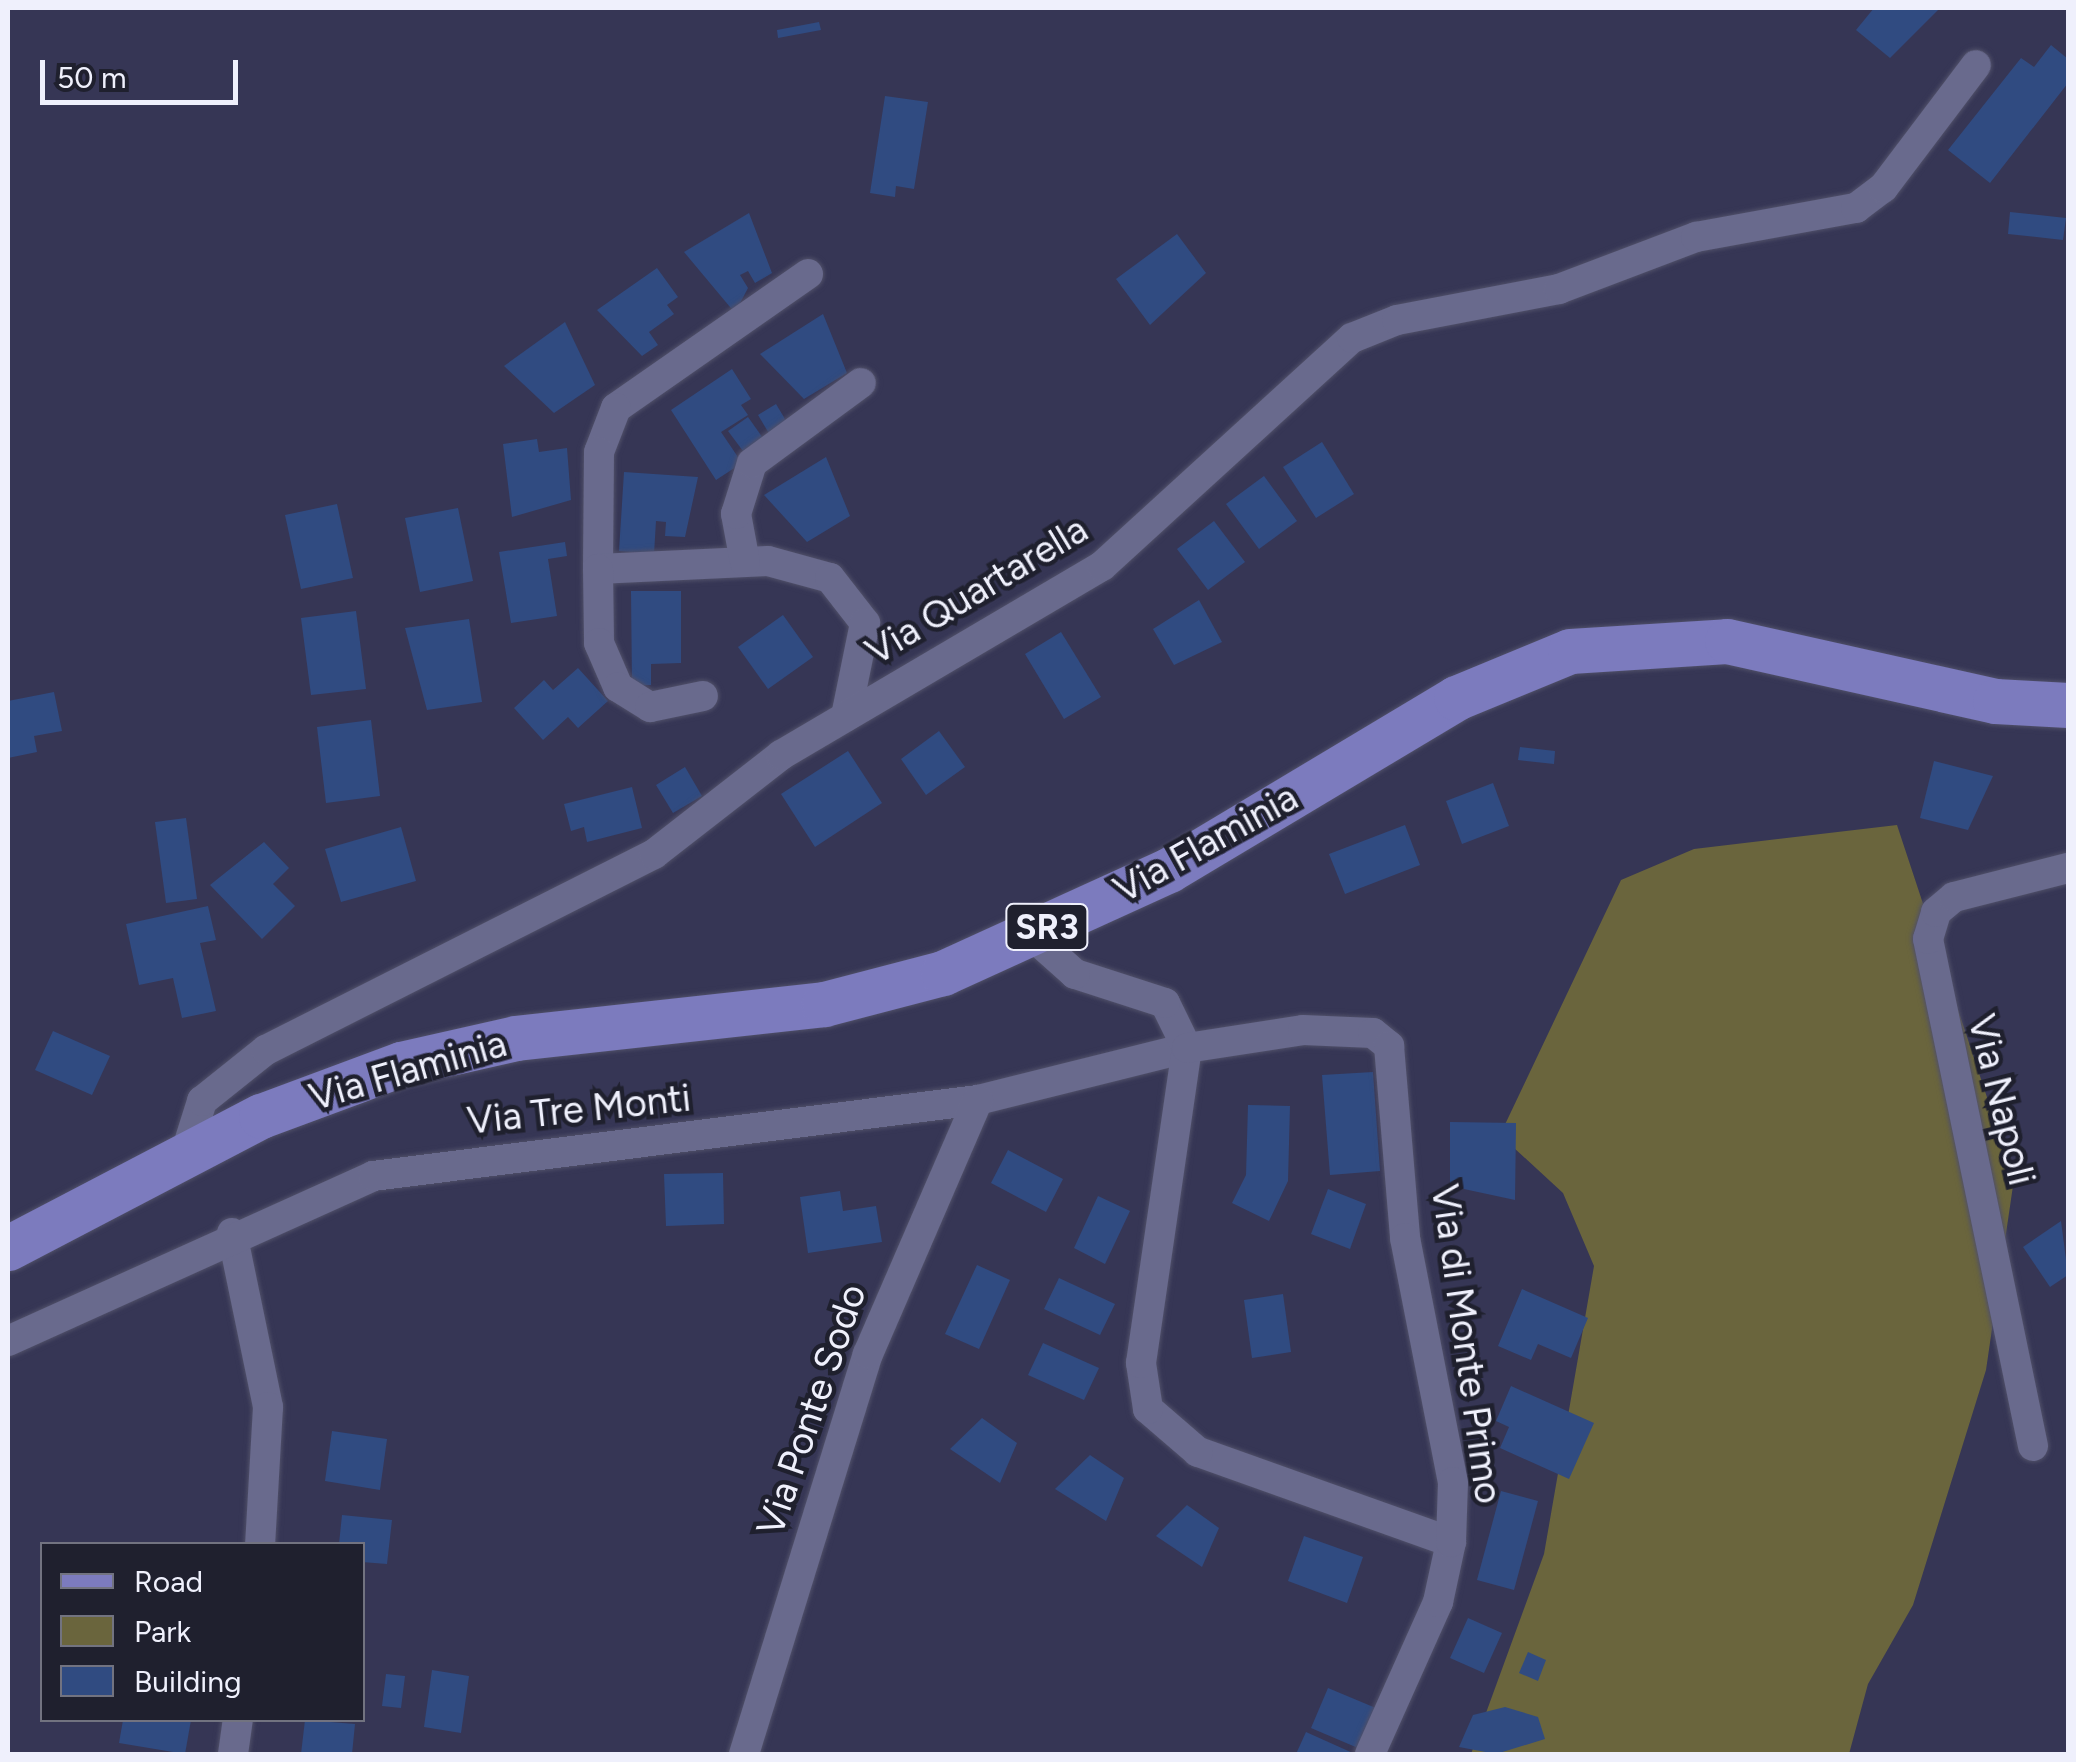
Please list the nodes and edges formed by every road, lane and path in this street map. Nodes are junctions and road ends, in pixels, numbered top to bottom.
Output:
1 (1976, 65) dead end
2 (808, 274) dead end
3 (861, 383) dead end
4 (745, 562) junction
5 (598, 570) junction
6 (703, 696) dead end
7 (2068, 704) edge
8 (846, 716) junction
9 (2068, 868) edge
10 (1032, 934) junction
11 (1384, 1040) joint
12 (1187, 1048) junction
13 (978, 1100) junction
14 (184, 1154) junction
15 (232, 1233) junction
16 (8, 1248) edge
17 (8, 1341) edge
18 (2033, 1446) dead end
19 (260, 1542) edge
20 (1451, 1542) junction
21 (238, 1722) edge
22 (234, 1754) edge
23 (744, 1754) edge
24 (1370, 1754) edge

1 - 8 street, Via Quartarella
2 - 5 street
3 - 4 street
4 - 5 street
4 - 8 street
5 - 6 street
7 - 10 main road, Via Flaminia / SR3
8 - 14 street, Via Quartarella
9 - 18 street, Via Napoli
10 - 12 street
10 - 14 main road, Via Flaminia / SR3
11 - 12 street, Via Tre Monti
11 - 20 street, Via di Monte Primo
12 - 13 street, Via Tre Monti
12 - 20 street, Via di Monte Primo
13 - 15 street, Via Tre Monti
13 - 23 street, Via Ponte Sodo
14 - 16 main road, Via Flaminia / SR3
15 - 17 street, Via Tre Monti
15 - 19 street
20 - 24 street, Via di Monte Primo
21 - 22 street

